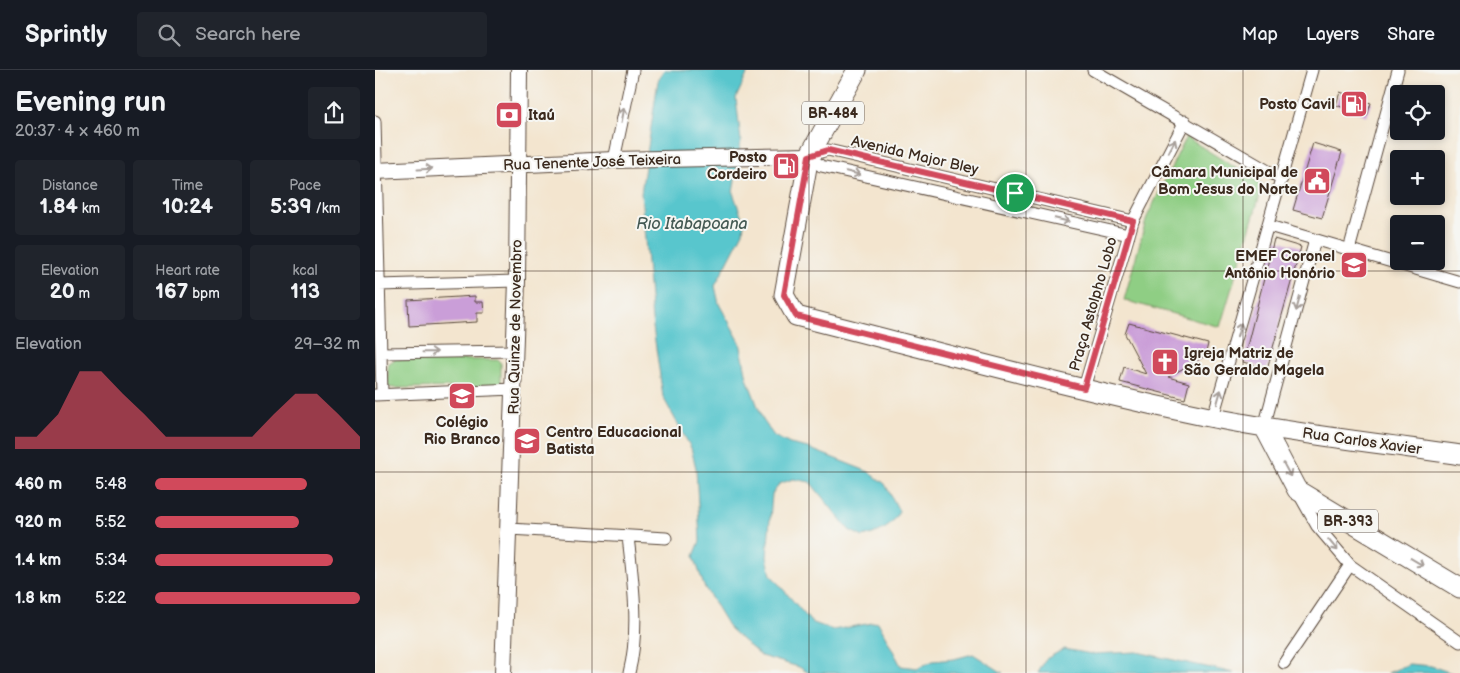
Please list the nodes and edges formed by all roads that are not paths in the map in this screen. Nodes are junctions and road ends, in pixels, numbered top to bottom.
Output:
1 (519, 70) edge
2 (633, 70) edge
3 (857, 70) edge
4 (1093, 70) edge
5 (1312, 70) edge
6 (1399, 70) edge
7 (375, 121) edge
8 (1185, 121) junction
9 (809, 156) junction
10 (614, 160) junction
11 (518, 165) junction
12 (376, 171) edge
13 (1282, 179) junction
14 (1133, 221) junction
15 (1269, 226) junction
16 (1129, 235) junction
17 (1315, 240) junction
18 (1349, 250) junction
19 (517, 281) junction
20 (1460, 282) edge
21 (379, 285) junction
22 (515, 351) junction
23 (381, 353) junction
24 (514, 388) junction
25 (1084, 388) junction
26 (378, 395) edge
27 (1213, 417) junction
28 (1264, 427) junction
29 (1460, 454) edge
30 (1297, 490) junction
31 (509, 529) junction
32 (628, 537) junction
33 (666, 538) dead end
34 (1350, 565) junction
35 (1460, 588) edge
36 (1460, 642) edge
37 (1284, 664) dead end
38 (503, 673) edge
39 (629, 673) edge

1 - 11 main road, Rua Quinze de Novembro
10 -> 2 street
3 - 9 main road, BR-484
4 - 8 street
5 - 13 street
6 - 18 street
7 - 12 street
8 - 13 street
14 -> 8 street, Praça Astolpho Lobo
9 - 10 main road, Rua Tenente José Teixeira
9 - 14 street, Avenida Major Bley
9 -> 16 street, Avenida Major Bley
9 - 25 main road, Rua Carlos Xavier
10 - 11 main road, Rua Tenente José Teixeira
12 -> 11 main road, Rua Tenente José Teixeira
11 - 19 main road, Rua Quinze de Novembro
12 - 21 street
13 - 15 street
14 - 16 street, Praça Astolpho Lobo
15 - 17 street
27 -> 15 street
16 - 25 street, Praça Astolpho Lobo
17 - 18 street
17 -> 28 street
18 - 20 street
19 - 21 street
19 - 22 main road, Rua Quinze de Novembro
21 - 23 street
23 -> 22 street
22 - 24 main road, Rua Quinze de Novembro
23 - 26 street
24 - 26 street
24 - 31 main road, Rua Quinze de Novembro
25 - 27 main road, Rua Carlos Xavier
27 - 28 main road, Rua Carlos Xavier
28 - 29 main road, Rua Carlos Xavier
28 -> 30 main road
30 -> 34 street
30 -> 35 main road, BR-393
31 - 32 street
31 - 38 main road, Rua Quinze de Novembro
32 - 33 street
32 - 39 street
34 - 36 street
34 - 37 street

